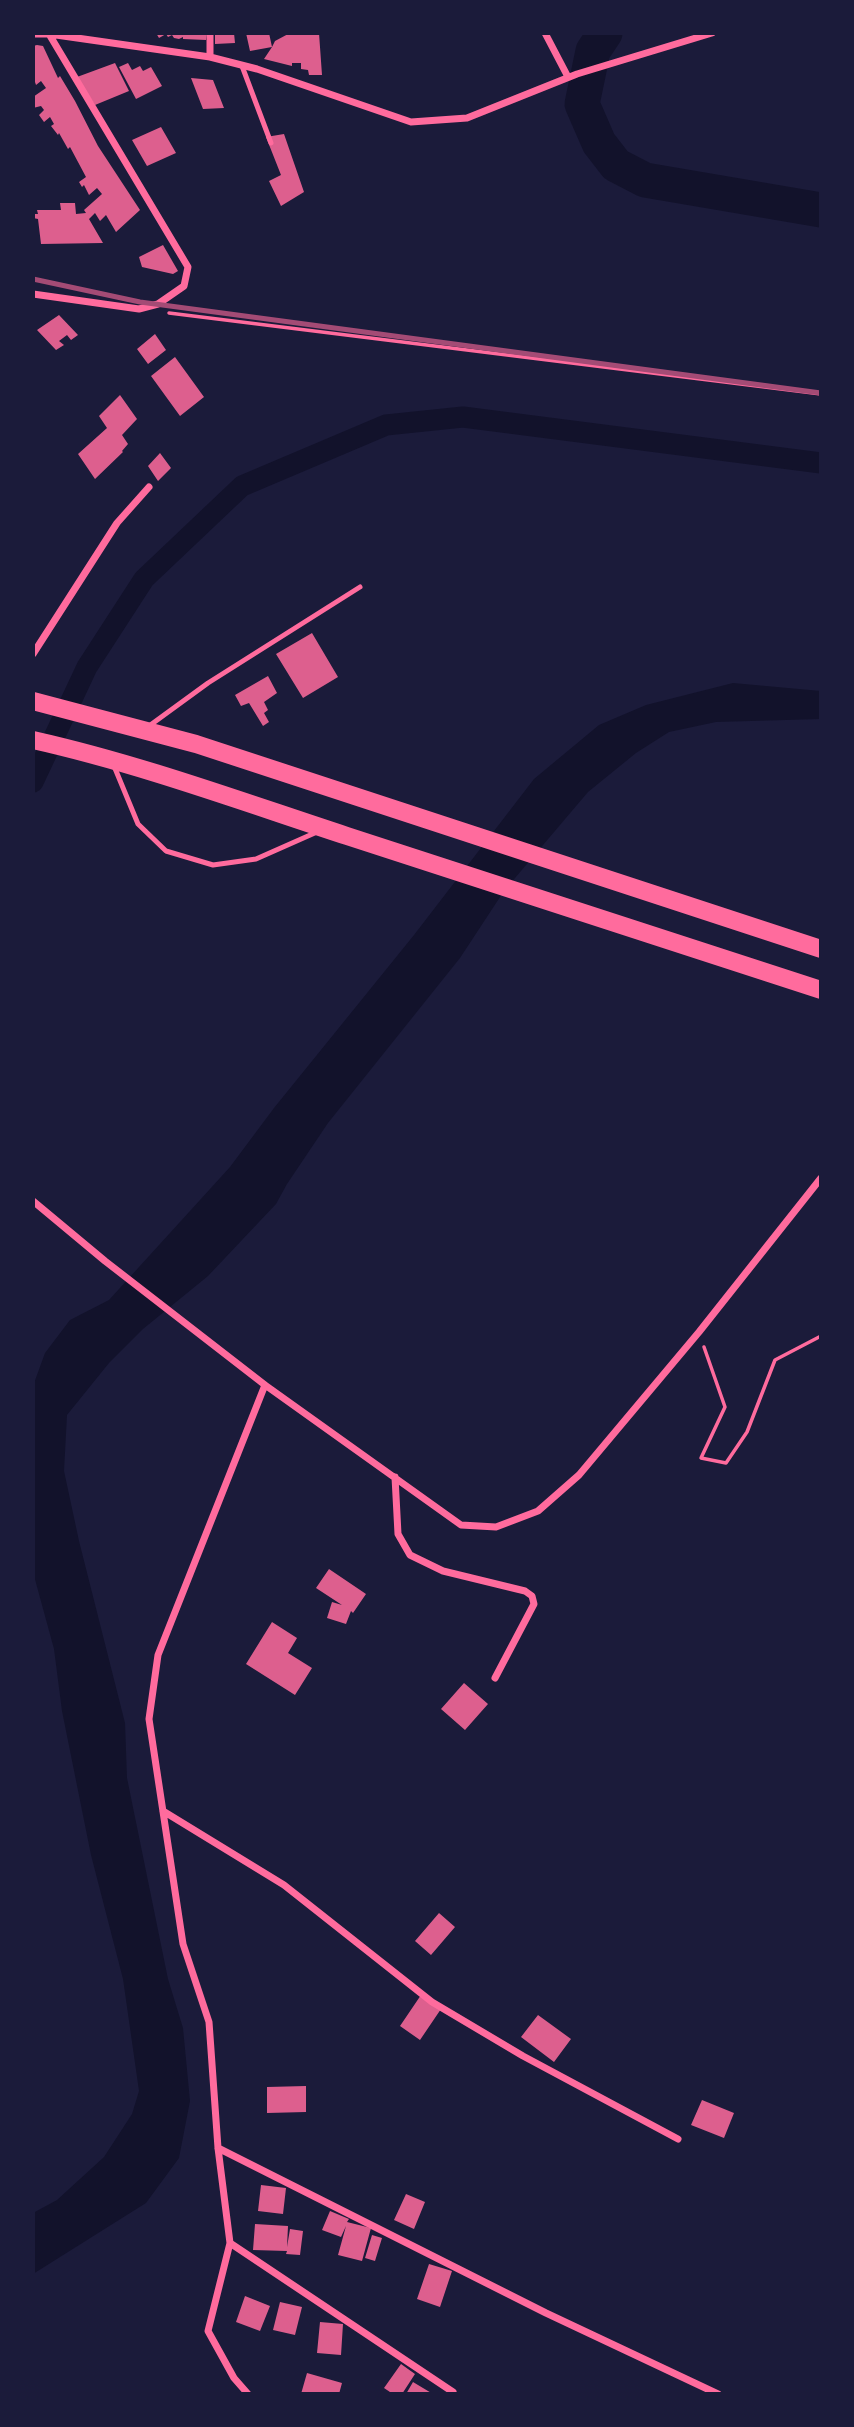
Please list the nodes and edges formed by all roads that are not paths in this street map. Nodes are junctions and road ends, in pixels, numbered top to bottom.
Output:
1 (210, 33) edge
2 (545, 33) edge
3 (712, 33) edge
4 (33, 34) edge
5 (49, 34) edge
6 (210, 57) junction
7 (242, 66) junction
8 (572, 75) junction
9 (271, 143) dead end
10 (33, 294) edge
11 (149, 487) dead end
12 (359, 587) dead end
13 (33, 654) edge
14 (34, 701) edge
15 (143, 729) junction
16 (33, 740) edge
17 (112, 760) junction
18 (325, 829) junction
19 (821, 948) edge
20 (821, 990) edge
21 (821, 1178) edge
22 (33, 1201) edge
23 (265, 1385) junction
24 (396, 1477) junction
25 (495, 1678) dead end
26 (163, 1811) junction
27 (678, 2139) dead end
28 (218, 2148) junction
29 (229, 2243) junction
30 (453, 2392) dead end
31 (248, 2394) edge
32 (718, 2394) edge

1 - 6 street
2 - 8 street
3 - 8 street
4 - 5 street
5 - 6 street
5 - 10 street
6 - 7 street
7 - 8 street
7 - 9 lane
11 - 13 street
12 - 15 lane
14 - 15 highway
15 - 19 highway
16 - 17 highway
17 - 18 highway
17 - 18 lane
18 - 20 highway
21 - 24 street
22 - 23 street
23 - 24 street
23 - 26 street
24 - 25 street
26 - 27 street
26 - 28 street
28 - 29 street
28 - 32 street
29 - 30 street
29 - 31 street

